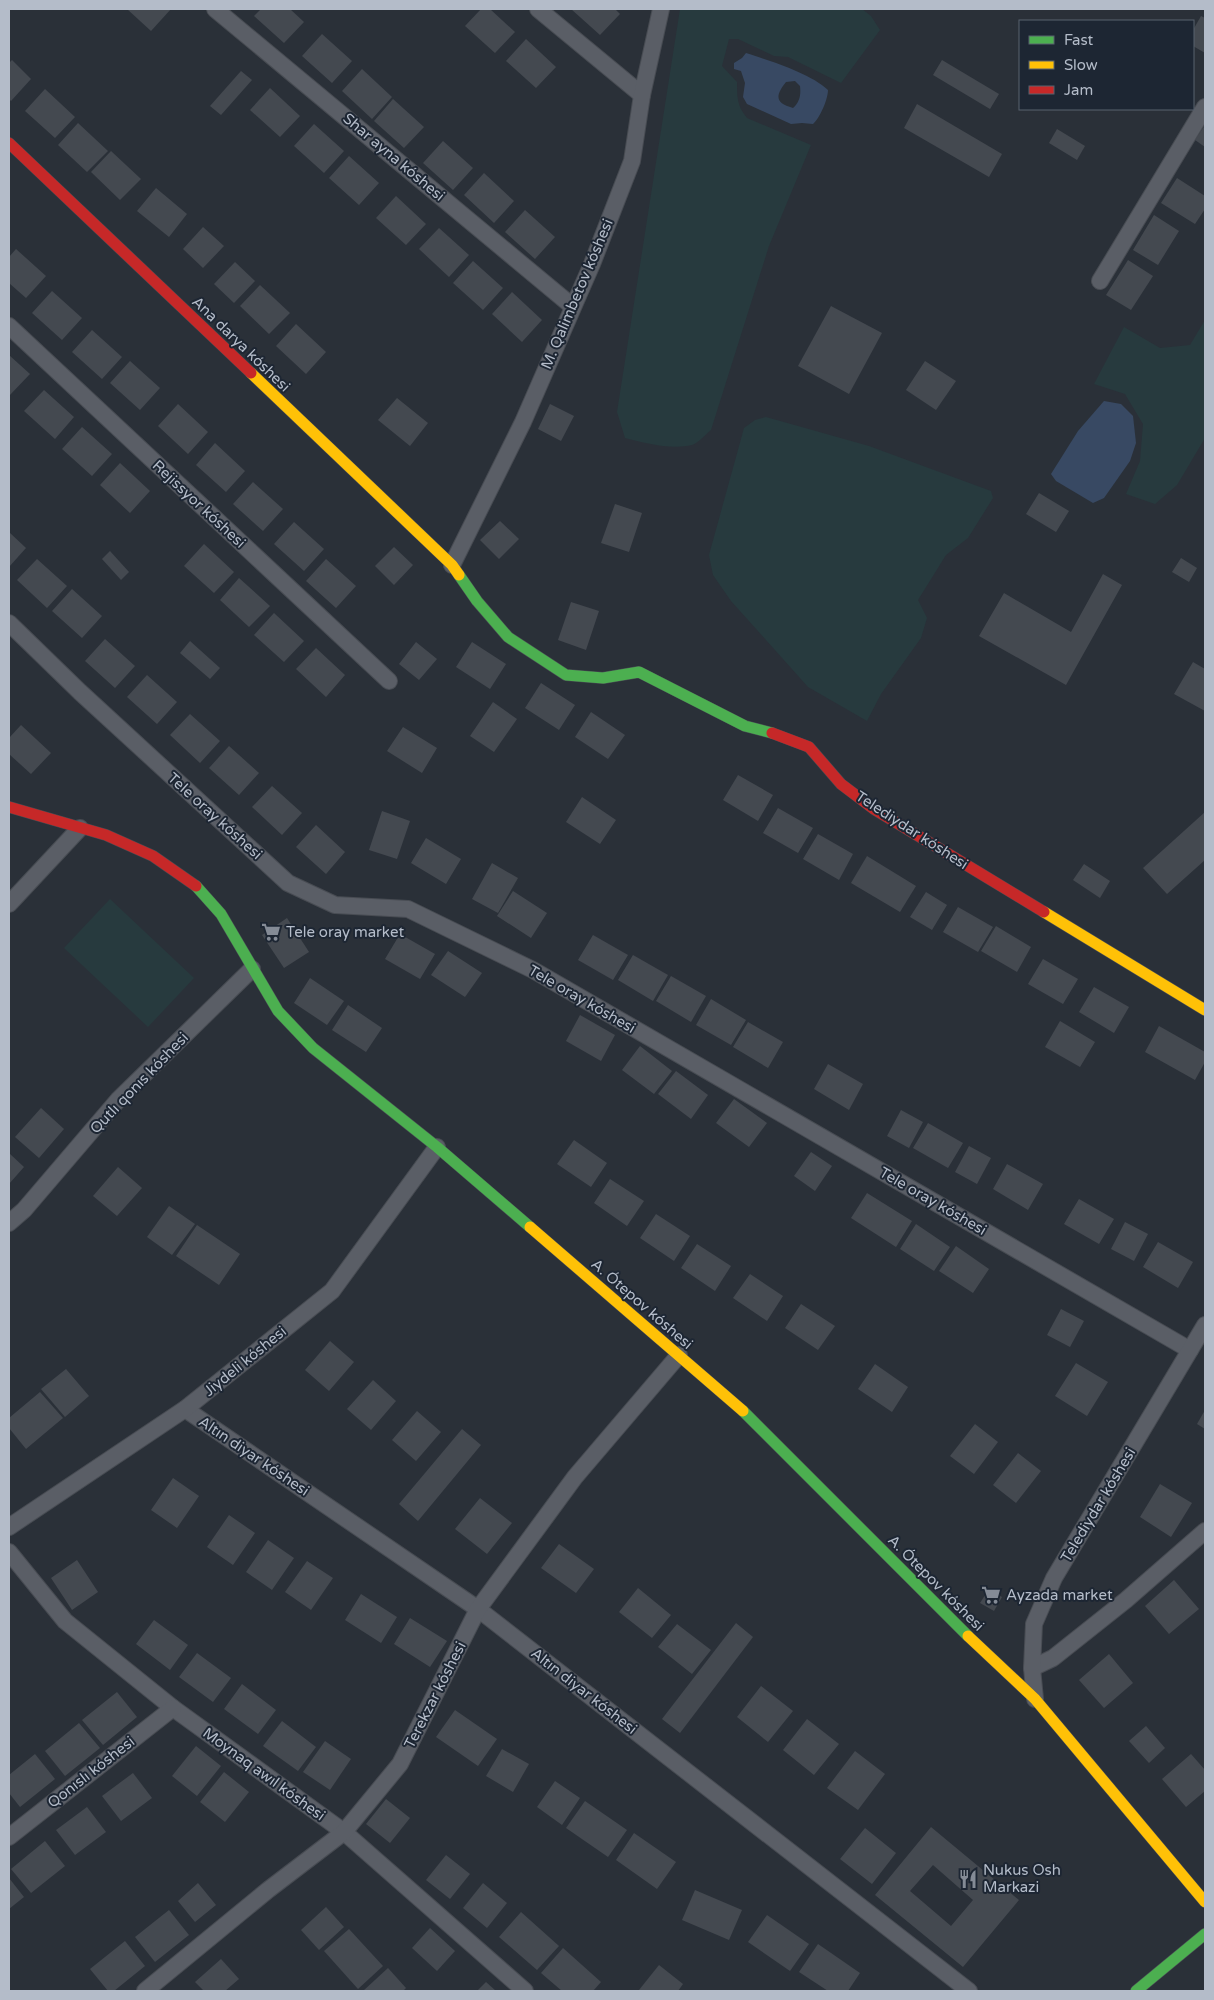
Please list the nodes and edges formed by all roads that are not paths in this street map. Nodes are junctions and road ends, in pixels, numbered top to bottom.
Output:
1 (215, 9) edge
2 (538, 9) edge
3 (661, 9) edge
4 (642, 95) junction
5 (1205, 107) edge
6 (9, 143) edge
7 (1100, 281) dead end
8 (572, 306) junction
9 (9, 326) edge
10 (452, 565) junction
11 (9, 624) edge
12 (389, 681) dead end
13 (9, 807) edge
14 (80, 828) junction
15 (9, 904) edge
16 (252, 968) junction
17 (1205, 1010) edge
18 (437, 1147) junction
19 (9, 1223) edge
20 (1205, 1324) edge
21 (1190, 1350) junction
22 (679, 1355) junction
23 (185, 1409) junction
24 (9, 1527) edge
25 (1205, 1531) edge
26 (9, 1552) edge
27 (478, 1609) junction
28 (1032, 1668) junction
29 (1035, 1699) junction
30 (173, 1708) junction
31 (344, 1832) junction
32 (9, 1837) edge
33 (1205, 1902) edge
34 (1205, 1934) edge
35 (146, 1991) edge
36 (525, 1991) edge
37 (970, 1991) edge
38 (1136, 1991) edge

1 - 8 street, Shar ayna kóshesi
2 - 4 street
3 - 4 street, M. Qalimbetov kóshesi
4 - 8 street, M. Qalimbetov kóshesi
5 - 7 street
6 - 10 street, Ana darya kóshesi
8 - 10 street, M. Qalimbetov kóshesi
9 - 12 street, Rejissyor kóshesi
10 - 17 street, Telediydar kóshesi
11 - 21 street, Tele oray kóshesi
13 - 14 street, A. Ótepov kóshesi
14 - 15 street
14 - 16 street, A. Ótepov kóshesi
16 - 18 street, A. Ótepov kóshesi
16 - 19 street, Qutlı qonıs kóshesi
18 - 22 street, A. Ótepov kóshesi
18 - 23 street, Jiydeli kóshesi
20 - 21 street, Telediydar kóshesi
21 - 28 street, Telediydar kóshesi
22 - 27 street, Terekzar kóshesi
22 - 29 street, A. Ótepov kóshesi
23 - 24 street, Jiydeli kóshesi
23 - 27 street, Altın diyar kóshesi
25 - 28 street
26 - 30 street, Moynaq awıl kóshesi
27 - 31 street, Terekzar kóshesi
27 - 37 street, Altın diyar kóshesi
28 - 29 street, Telediydar kóshesi
29 - 33 street, A. Ótepov kóshesi
30 - 31 street, Moynaq awıl kóshesi
30 - 32 street, Qonıslı kóshesi
31 - 35 street, Terekzar kóshesi
31 - 36 street, Moynaq awıl kóshesi
34 - 38 street

